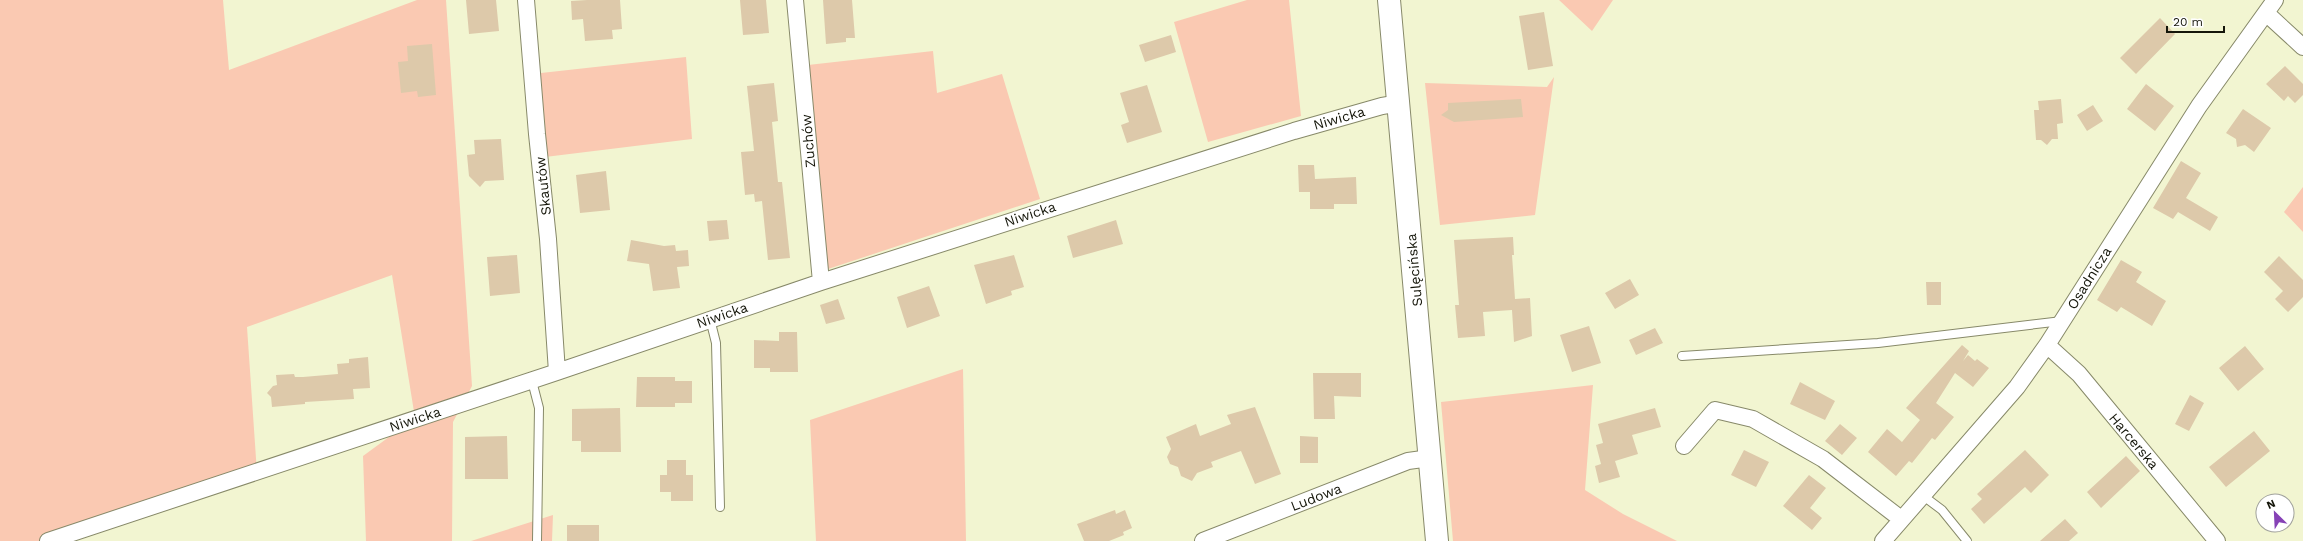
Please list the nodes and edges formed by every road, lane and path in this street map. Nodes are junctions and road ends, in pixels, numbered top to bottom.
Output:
1 (526, 0) edge
2 (795, 0) edge
3 (1389, 0) edge
4 (2271, 6) edge
5 (2303, 47) edge
6 (1400, 103) junction
7 (821, 282) junction
8 (710, 320) junction
9 (2062, 321) junction
10 (2047, 345) junction
11 (1682, 356) dead end
12 (557, 372) junction
13 (532, 381) junction
14 (1684, 446) dead end
15 (1430, 458) junction
16 (1922, 495) junction
17 (720, 507) dead end
18 (1901, 519) junction
19 (48, 541) edge
20 (537, 541) edge
21 (1203, 541) edge
22 (1438, 541) edge
23 (1883, 541) edge
24 (1967, 541) edge
25 (2217, 541) edge

1 - 12 street, Skautów
2 - 7 street, Zuchów
3 - 6 street, Sulęcińska
4 - 5 street
4 - 9 street, Osadnicza
6 - 7 street, Niwicka
6 - 15 street, Sulęcińska
7 - 8 street, Niwicka
8 - 12 street, Niwicka
8 - 17 lane
9 - 10 street, Osadnicza
9 - 11 lane
10 - 16 street, Osadnicza
10 - 25 street, Harcerska
12 - 13 street, Niwicka
13 - 19 street, Niwicka
13 - 20 lane
14 - 18 street
15 - 21 street, Ludowa
15 - 22 street, Sulęcińska
16 - 18 street, Osadnicza
16 - 24 lane
18 - 23 street, Osadnicza

